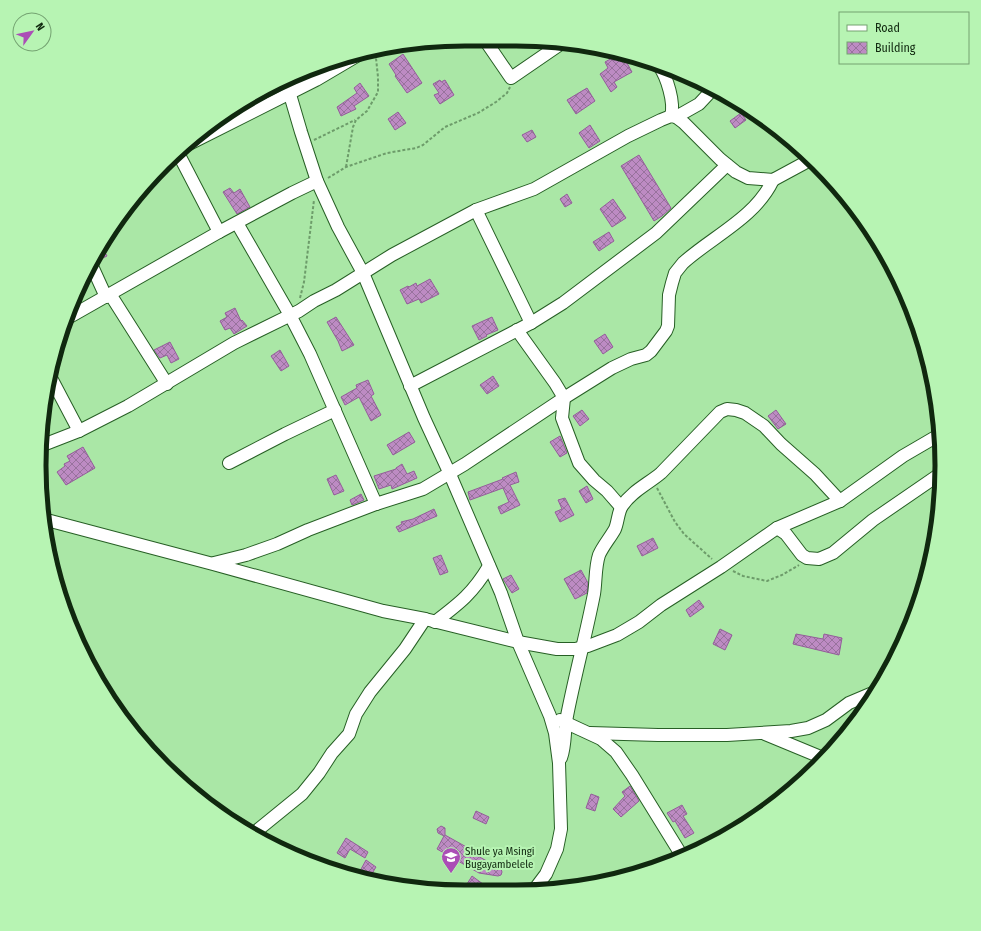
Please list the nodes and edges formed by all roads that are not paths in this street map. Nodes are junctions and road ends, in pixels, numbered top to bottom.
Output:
1 (490, 46) edge
2 (554, 48) edge
3 (342, 65) edge
4 (663, 73) edge
5 (287, 86) edge
6 (709, 93) edge
7 (289, 94) junction
8 (673, 117) junction
9 (208, 134) edge
10 (180, 158) edge
11 (805, 163) edge
12 (727, 165) junction
13 (773, 180) junction
14 (317, 181) junction
15 (476, 210) junction
16 (237, 223) junction
17 (219, 232) junction
18 (94, 270) edge
19 (363, 273) junction
20 (108, 296) junction
21 (294, 313) junction
22 (74, 314) edge
23 (531, 323) junction
24 (517, 330) junction
25 (54, 384) edge
26 (167, 384) junction
27 (410, 386) junction
28 (564, 398) junction
29 (335, 410) junction
30 (80, 431) junction
31 (934, 438) edge
32 (47, 444) edge
33 (229, 464) dead end
34 (449, 472) junction
35 (935, 478) edge
36 (840, 501) junction
37 (376, 504) junction
38 (621, 508) junction
39 (50, 521) edge
40 (777, 528) junction
41 (213, 564) junction
42 (489, 566) junction
43 (430, 620) junction
44 (518, 642) junction
45 (584, 646) junction
46 (866, 696) edge
47 (550, 716) junction
48 (566, 722) junction
49 (762, 732) junction
50 (590, 733) junction
51 (818, 756) edge
52 (559, 763) junction
53 (258, 830) edge
54 (679, 852) edge
55 (539, 884) edge

1 - 2 street
3 - 7 street
4 - 8 street
5 - 7 street
6 - 8 street
7 - 9 street
7 - 14 street
8 - 12 street
8 - 15 street
10 - 17 street
11 - 13 street
12 - 13 street
12 - 23 street
13 - 28 street
14 - 16 street
14 - 19 street
15 - 19 street
15 - 23 street
16 - 17 street
16 - 21 street
17 - 20 street
18 - 20 street
19 - 21 street
19 - 27 street
20 - 22 street
20 - 26 street
21 - 26 street
21 - 29 street
23 - 24 street
24 - 27 street
24 - 28 street
25 - 30 street
26 - 30 street
27 - 34 street
28 - 34 street
28 - 38 street
29 - 33 street
29 - 37 street
30 - 32 street
31 - 36 street
34 - 37 street
34 - 42 street
35 - 40 street
36 - 38 street
36 - 40 street
37 - 41 street
38 - 45 street
39 - 41 street
40 - 45 street
41 - 43 street
42 - 43 street
42 - 44 street
43 - 44 street
43 - 53 street
44 - 45 street
44 - 47 street
45 - 48 street
46 - 49 street
47 - 48 street
47 - 52 street
48 - 50 street
48 - 52 street
49 - 50 street
49 - 51 street
50 - 54 street
52 - 55 street

